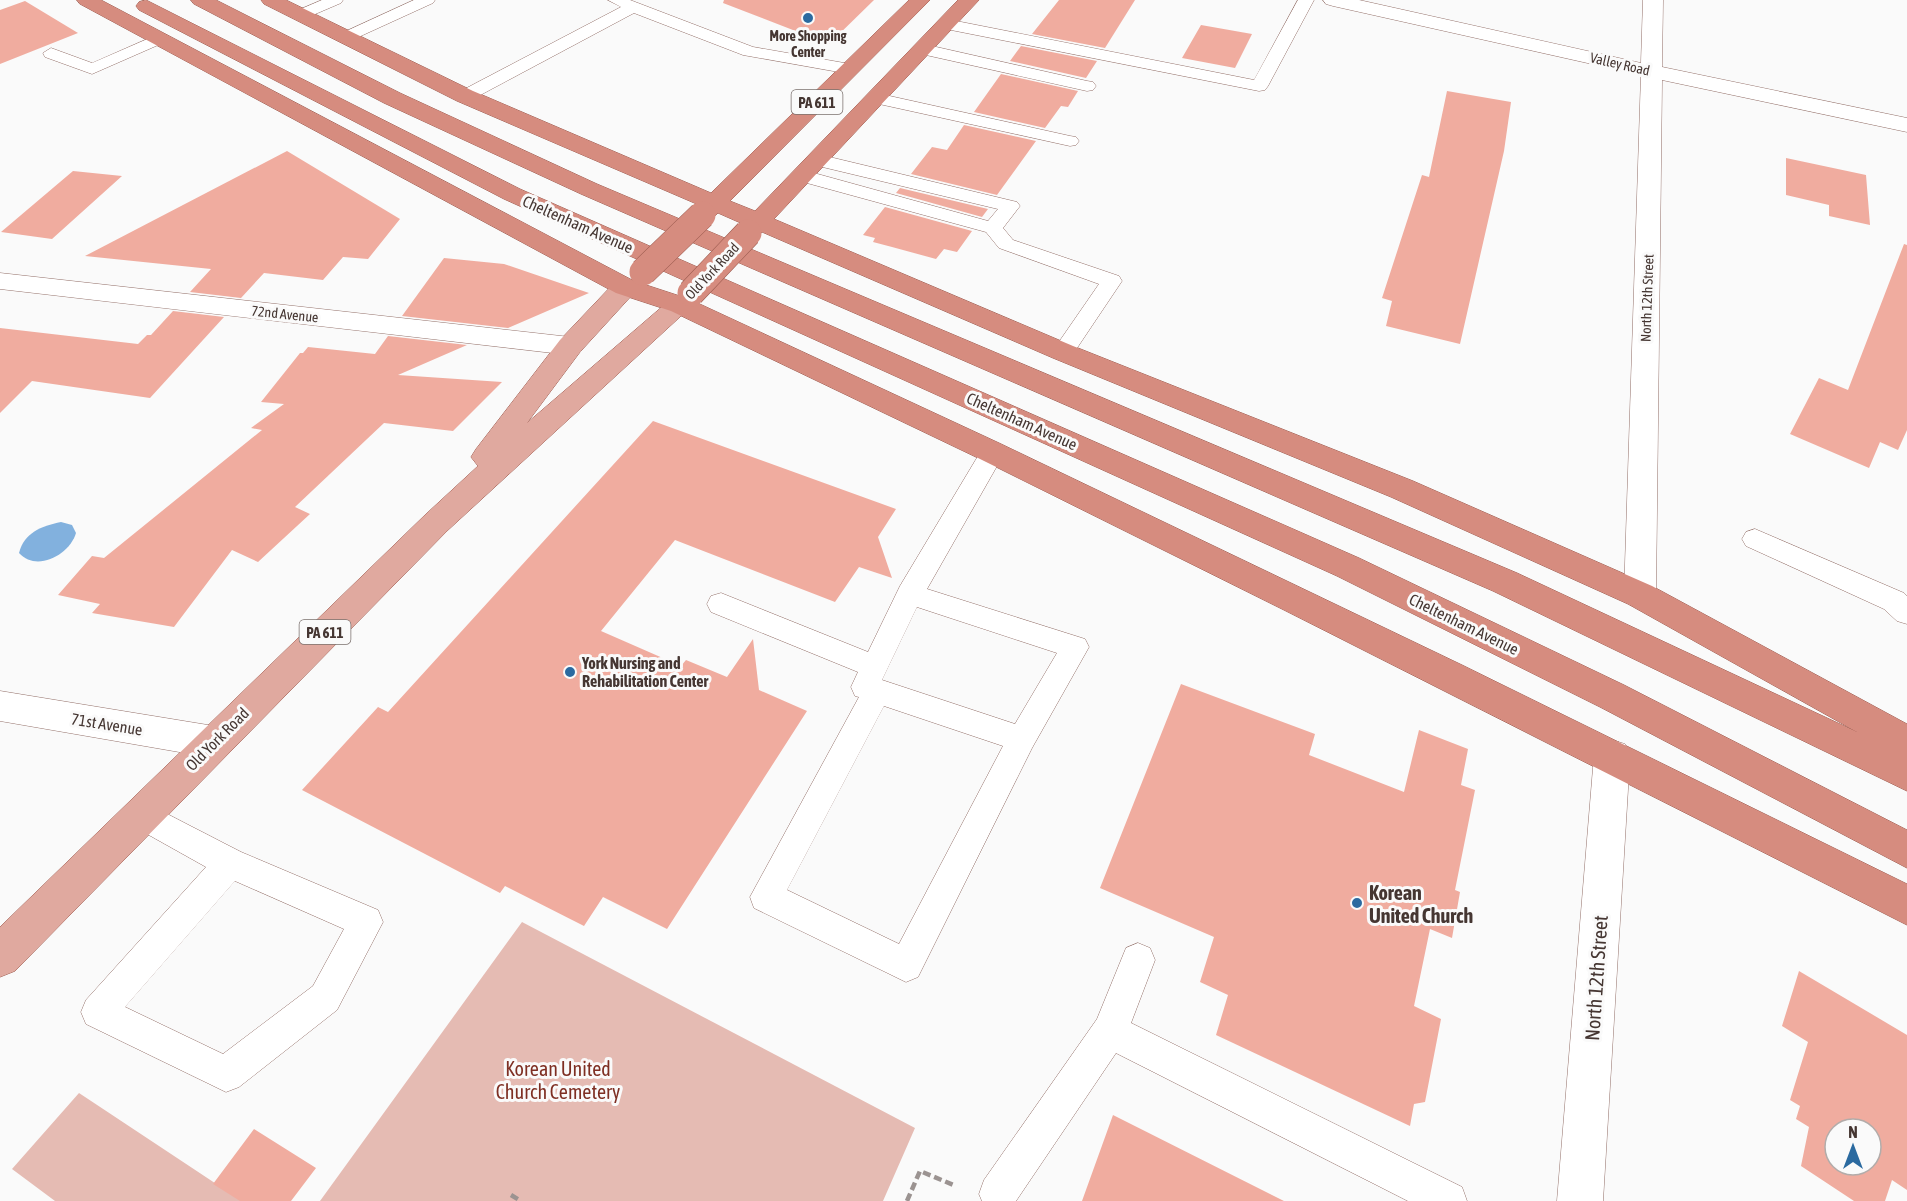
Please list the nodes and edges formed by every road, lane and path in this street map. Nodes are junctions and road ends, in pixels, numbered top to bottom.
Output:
1 (87, 0) edge
2 (134, 0) edge
3 (201, 0) edge
4 (271, 0) edge
5 (335, 0) edge
6 (427, 0) edge
7 (616, 0) edge
8 (920, 0) edge
9 (969, 0) edge
10 (1306, 0) edge
11 (1333, 0) edge
12 (1653, 0) edge
13 (633, 7) junction
14 (300, 15) junction
15 (946, 24) junction
16 (346, 37) junction
17 (159, 39) junction
18 (923, 49) junction
19 (51, 53) dead end
20 (850, 69) junction
21 (1650, 71) junction
22 (1087, 86) dead end
23 (465, 96) junction
24 (876, 98) junction
25 (1907, 125) edge
26 (1070, 141) dead end
27 (810, 168) junction
28 (708, 209) junction
29 (754, 227) junction
30 (993, 228) junction
31 (634, 280) junction
32 (0, 281) edge
33 (686, 299) junction
34 (570, 346) junction
35 (1063, 352) junction
36 (993, 452) junction
37 (436, 523) junction
38 (1755, 539) dead end
39 (910, 594) junction
40 (1640, 595) junction
41 (721, 604) dead end
42 (1907, 613) edge
43 (876, 679) junction
44 (0, 706) edge
45 (1022, 739) junction
46 (1907, 741) edge
47 (214, 742) junction
48 (1612, 756) junction
49 (1907, 774) edge
50 (141, 815) junction
51 (1907, 850) edge
52 (230, 863) junction
53 (1907, 905) edge
54 (0, 956) edge
55 (1138, 960) dead end
56 (1110, 1031) junction
57 (981, 1191) joint
58 (511, 1196) dead end
59 (520, 1201) edge
60 (907, 1201) edge
61 (1448, 1201) edge
62 (1580, 1201) edge

1 - 17 highway
2 - 51 highway, Cheltenham Avenue
3 - 49 highway
4 - 14 highway
5 - 14 lane
6 - 16 lane
7 - 13 lane
8 - 20 highway, Old York Road / PA 611
9 - 15 highway, Old York Road / PA 611
10 - 15 lane
11 - 21 street, Valley Road
12 - 21 street, North 12th Street
13 - 20 lane
13 - 23 lane
14 - 16 highway
15 - 18 highway, Old York Road / PA 611
16 - 23 highway
17 - 19 lane
17 - 31 highway
18 - 22 lane
18 - 24 highway, Old York Road / PA 611
20 - 28 highway, Old York Road / PA 611
21 - 25 street, Valley Road
21 - 40 street, North 12th Street
23 - 28 highway
24 - 26 lane
24 - 27 highway, Old York Road / PA 611
27 - 29 highway, Old York Road / PA 611
27 - 30 lane
27 - 30 lane
28 - 29 highway
28 - 31 highway, Old York Road / PA 611, bridge
29 - 33 highway, Old York Road / PA 611, bridge
29 - 35 highway
30 - 35 lane
31 - 33 highway
31 - 34 main road, Old York Road / PA 611
32 - 34 street, 72nd Avenue
33 - 36 highway
33 - 37 main road, Old York Road / PA 611
34 - 37 main road, Old York Road / PA 611
35 - 40 highway
36 - 39 lane
36 - 48 highway
37 - 47 main road, Old York Road / PA 611
38 - 42 lane
39 - 43 lane
39 - 45 lane
40 - 46 highway
41 - 43 lane
43 - 45 lane
43 - 45 lane
44 - 47 street, 71st Avenue
47 - 50 main road, Old York Road / PA 611
48 - 53 highway
48 - 62 street, North 12th Street
50 - 52 lane
50 - 54 main road, Old York Road / PA 611
52 - 52 lane
55 - 56 lane
56 - 57 lane
56 - 61 lane
57 - 60 path
58 - 59 path

